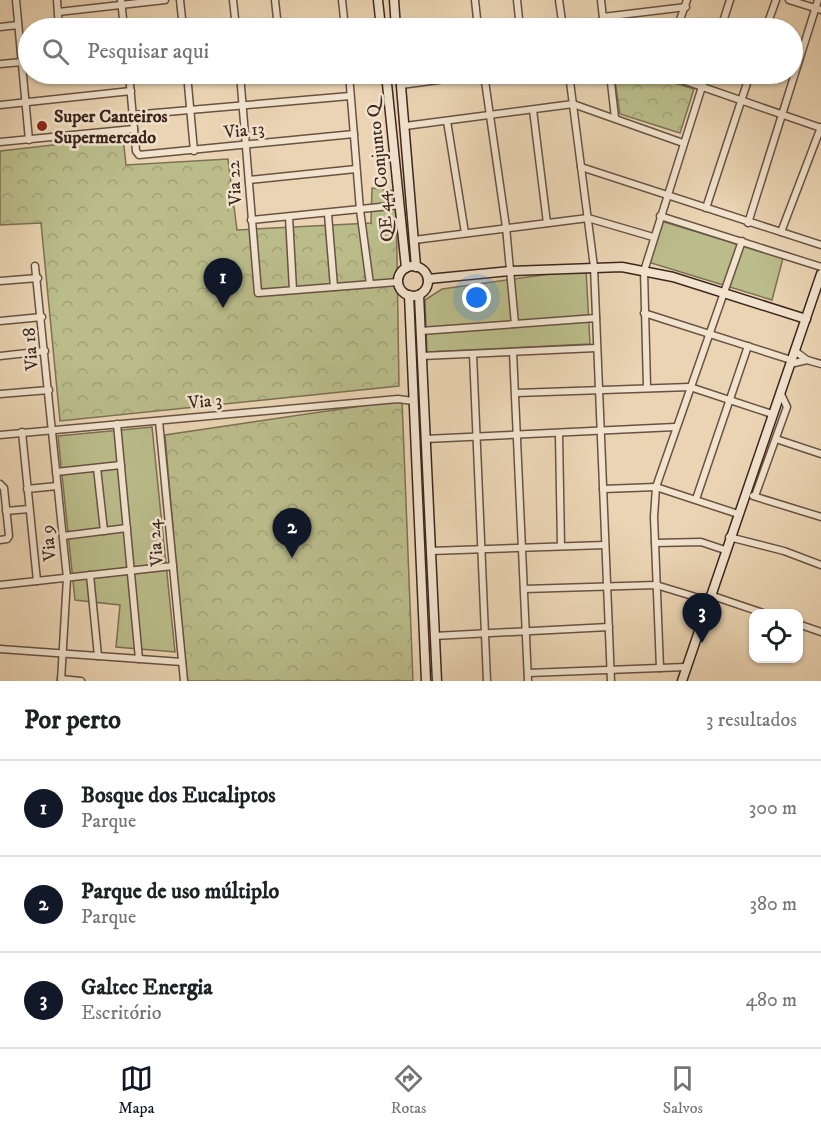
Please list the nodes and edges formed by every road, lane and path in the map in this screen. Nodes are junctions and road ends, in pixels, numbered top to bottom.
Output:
1 (16, 0) edge
2 (57, 0) edge
3 (165, 0) edge
4 (180, 0) edge
5 (233, 0) edge
6 (275, 0) edge
7 (342, 0) edge
8 (378, 0) edge
9 (396, 0) edge
10 (475, 0) edge
11 (517, 0) edge
12 (559, 0) edge
13 (601, 0) edge
14 (730, 0) edge
15 (776, 0) edge
16 (789, 0) edge
17 (818, 0) edge
18 (121, 2) edge
19 (686, 3) edge
20 (818, 9) edge
21 (58, 12) junction
22 (603, 17) joint
23 (58, 18) edge
24 (123, 18) edge
25 (182, 18) edge
26 (235, 18) edge
27 (277, 18) edge
28 (344, 18) edge
29 (380, 18) edge
30 (396, 18) edge
31 (477, 18) edge
32 (519, 18) edge
33 (562, 18) edge
34 (681, 18) edge
35 (724, 18) edge
36 (770, 18) edge
37 (18, 25) joint
38 (0, 27) edge
39 (803, 53) edge
40 (18, 63) edge
41 (0, 64) edge
42 (24, 84) edge
43 (130, 84) edge
44 (188, 84) edge
45 (241, 84) edge
46 (349, 84) edge
47 (387, 84) edge
48 (409, 84) edge
49 (486, 84) edge
50 (570, 84) edge
51 (611, 84) edge
52 (696, 84) edge
53 (746, 84) edge
54 (792, 84) edge
55 (401, 85) joint
56 (702, 86) junction
57 (130, 91) junction
58 (350, 96) junction
59 (740, 101) junction
60 (25, 102) junction
61 (573, 104) junction
62 (0, 105) edge
63 (244, 107) junction
64 (533, 110) junction
65 (190, 111) junction
66 (782, 114) junction
67 (132, 115) junction
68 (492, 116) junction
69 (615, 118) junction
70 (447, 121) junction
71 (405, 126) junction
72 (821, 128) edge
73 (134, 129) junction
74 (354, 134) junction
75 (29, 140) junction
76 (0, 142) edge
77 (683, 143) junction
78 (248, 145) junction
79 (194, 150) junction
80 (581, 167) junction
81 (356, 169) junction
82 (249, 180) junction
83 (668, 196) junction
84 (400, 205) junction
85 (706, 208) junction
86 (360, 210) junction
87 (328, 214) junction
88 (660, 216) junction
89 (289, 217) junction
90 (588, 218) junction
91 (251, 220) junction
92 (547, 223) junction
93 (748, 223) junction
94 (506, 227) junction
95 (781, 232) junction
96 (465, 233) junction
97 (654, 237) junction
98 (414, 240) junction
99 (742, 241) junction
100 (821, 245) edge
101 (35, 266) dead end
102 (416, 267) junction
103 (594, 267) junction
104 (821, 267) edge
105 (406, 268) junction
106 (510, 271) junction
107 (644, 271) junction
108 (821, 274) edge
109 (38, 278) junction
110 (428, 279) junction
111 (0, 281) edge
112 (398, 282) junction
113 (370, 284) junction
114 (334, 287) junction
115 (293, 290) junction
116 (724, 292) junction
117 (409, 295) junction
118 (419, 295) junction
119 (644, 313) junction
120 (42, 317) junction
121 (596, 318) junction
122 (806, 319) junction
123 (0, 321) edge
124 (515, 324) junction
125 (421, 331) junction
126 (709, 332) junction
127 (748, 346) junction
128 (596, 348) junction
129 (45, 351) junction
130 (795, 351) junction
131 (513, 352) junction
132 (473, 354) junction
133 (0, 356) edge
134 (422, 356) junction
135 (807, 360) junction
136 (791, 362) junction
137 (821, 364) edge
138 (647, 387) junction
139 (690, 387) junction
140 (49, 390) junction
141 (598, 390) junction
142 (780, 392) junction
143 (516, 393) junction
144 (0, 394) edge
145 (730, 400) junction
146 (412, 401) junction
147 (772, 414) junction
148 (159, 421) junction
149 (117, 424) junction
150 (675, 427) junction
151 (52, 429) junction
152 (22, 432) junction
153 (600, 432) junction
154 (0, 435) edge
155 (559, 435) junction
156 (518, 436) junction
157 (476, 437) junction
158 (426, 439) junction
159 (776, 439) junction
160 (821, 454) edge
161 (121, 465) junction
162 (97, 468) junction
163 (56, 472) junction
164 (0, 484) edge
165 (57, 486) junction
166 (656, 488) junction
167 (27, 489) junction
168 (603, 489) junction
169 (423, 492) junction
170 (755, 496) junction
171 (696, 499) junction
172 (743, 499) junction
173 (29, 509) junction
174 (6, 512) junction
175 (738, 514) junction
176 (821, 517) edge
177 (127, 528) junction
178 (104, 531) junction
179 (63, 536) junction
180 (729, 537) junction
181 (0, 540) edge
182 (655, 543) junction
183 (605, 545) junction
184 (561, 546) junction
185 (522, 547) junction
186 (481, 550) junction
187 (725, 550) junction
188 (430, 551) junction
189 (821, 565) edge
190 (173, 566) junction
191 (131, 571) junction
192 (90, 575) junction
193 (67, 578) junction
194 (37, 581) junction
195 (0, 585) edge
196 (656, 585) junction
197 (607, 586) junction
198 (524, 589) junction
199 (710, 598) junction
200 (749, 609) edge
201 (803, 626) edge
202 (609, 627) junction
203 (526, 631) junction
204 (485, 632) junction
205 (821, 632) edge
206 (434, 636) junction
207 (0, 649) edge
208 (63, 653) junction
209 (98, 656) junction
210 (139, 659) junction
211 (182, 662) junction
212 (686, 667) junction
213 (660, 668) junction
214 (611, 670) junction
215 (528, 673) junction
216 (61, 680) edge
217 (81, 681) edge
218 (184, 681) edge
219 (426, 681) edge
220 (436, 681) edge
221 (487, 681) edge
222 (528, 681) edge
223 (611, 681) edge
224 (682, 681) edge

1 - 37 street
2 - 21 street
3 - 18 street
4 - 25 street
5 - 26 street
6 - 27 street
7 - 28 street
8 - 29 street
9 - 30 street
10 - 31 street
11 - 32 street
12 - 33 street
13 - 22 street
14 - 35 street
15 - 36 street
16 - 20 street
17 - 20 street
18 - 21 street
18 - 24 street
19 - 22 street
19 - 34 street
20 - 39 street
21 - 23 street
37 - 38 street
40 - 41 street
42 - 60 street
43 - 57 street
44 - 65 street
45 - 63 street, Via 22
46 - 58 street
47 - 84 street, QE 44 Conjunto Q
48 - 55 street
49 - 68 street
50 - 61 street
51 - 69 street
52 - 56 street
53 - 59 street
54 - 66 street
55 - 71 street, QE 44 Conjunto Q
56 - 59 street
56 - 77 street
57 - 60 street
57 - 67 street
58 - 63 street
58 - 74 street
59 - 66 street
59 - 85 street
60 - 62 street
60 - 75 street
61 - 64 street
61 - 69 street
61 - 80 street
63 - 65 street
63 - 78 street, Via 22
64 - 68 street
64 - 92 street
65 - 67 street
65 - 79 street
66 - 72 street
66 - 93 street
67 - 73 street
68 - 70 street
68 - 94 street
69 - 77 street
70 - 71 street
70 - 96 street
71 - 98 street, QE 44 Conjunto Q
72 - 95 street
73 - 75 street
73 - 79 street, Via 13
74 - 78 street, Via 13
74 - 81 street
75 - 76 street
77 - 83 street
78 - 79 street, Via 13
78 - 82 street, Via 22
80 - 83 street
80 - 90 street
81 - 82 street
81 - 86 street
82 - 91 street, Via 22
83 - 85 street
83 - 88 street
84 - 86 street
84 - 105 street, QE 44 Conjunto Q
85 - 93 street
86 - 87 street
86 - 113 street
87 - 89 street
87 - 114 street
88 - 97 street
88 - 99 street
89 - 91 street
89 - 115 street
90 - 92 street
90 - 97 street
90 - 103 street
91 - 115 street, Via 22
92 - 94 street
93 - 95 street
94 - 96 street
94 - 106 street
95 - 100 street
96 - 98 street
97 - 107 street
98 - 102 street, QE 44 Conjunto Q
99 - 104 street
99 - 116 street
101 - 109 street, Via 18
102 - 105 street
102 - 110 street
103 - 106 street
103 - 107 street
103 - 121 street
105 - 112 street
106 - 110 street
106 - 124 street
107 - 116 street
107 - 119 street
108 - 122 street
109 - 111 street
109 - 120 street, Via 18
110 - 118 street
112 - 113 street
112 - 117 street
113 - 114 street
114 - 115 street
116 - 122 street
116 - 126 street
117 - 118 street
117 - 146 street
118 - 125 street
119 - 126 street
119 - 138 street
120 - 123 street
120 - 129 street, Via 18
121 - 124 street
121 - 128 street
122 - 130 street
124 - 125 street
125 - 134 street
126 - 127 street
126 - 139 street
127 - 136 street
127 - 145 street
128 - 131 street
128 - 141 street
129 - 133 street
129 - 140 street, Via 18
130 - 135 street
130 - 136 street
131 - 132 street
131 - 143 street
132 - 134 street
132 - 157 street
134 - 158 street
135 - 136 street
135 - 137 street
136 - 142 street
138 - 139 street
138 - 141 street
139 - 145 street
139 - 150 street
140 - 144 street
140 - 151 street, Via 18
141 - 143 street
141 - 153 street
142 - 147 street
142 - 159 street
143 - 156 street
145 - 147 street
145 - 171 street
146 - 148 street, Via 3
146 - 169 street
147 - 172 street
148 - 149 street, Via 3
148 - 190 street, Via 24
149 - 151 street, Via 3
149 - 161 street
150 - 153 street
150 - 166 street
151 - 152 street, Via 3
151 - 163 street, Via 9
152 - 154 street, Via 3
152 - 167 street
153 - 155 street
153 - 168 street
155 - 156 street
155 - 184 street
156 - 157 street
156 - 185 street
157 - 158 street
157 - 186 street
158 - 169 street
159 - 160 street
159 - 170 street
161 - 162 street
161 - 177 street
162 - 163 street
162 - 178 street
163 - 165 street, Via 9
164 - 174 street
165 - 167 street
165 - 179 street, Via 9
166 - 168 street
166 - 171 street
166 - 182 street
167 - 173 street
168 - 183 street
169 - 188 street
169 - 219 street
170 - 172 street
170 - 176 street
171 - 175 street
172 - 175 street
173 - 174 street
173 - 194 street
174 - 181 street
175 - 180 street
177 - 178 street
177 - 191 street
178 - 179 street
179 - 193 street, Via 9
180 - 187 street
180 - 189 street
182 - 187 street
182 - 196 street
183 - 184 street
183 - 197 street
184 - 185 street
185 - 186 street
185 - 198 street
186 - 188 street
186 - 204 street
187 - 199 street
188 - 206 street
190 - 191 street
190 - 211 street, Via 24
191 - 192 street
191 - 210 street
192 - 193 street
192 - 209 street
193 - 194 street
193 - 208 street, Via 9
194 - 195 street
196 - 197 street
196 - 199 street
196 - 213 street
197 - 198 street
197 - 202 street
198 - 203 street
199 - 200 street
199 - 212 street
201 - 205 street
202 - 203 street
202 - 214 street
203 - 204 street
203 - 215 street
204 - 206 street
204 - 221 street
206 - 220 street
207 - 208 street
208 - 209 street
208 - 216 street, Via 9
209 - 210 street
210 - 211 street
211 - 218 street, Via 24
212 - 213 street
212 - 224 street
213 - 214 street
214 - 215 street
214 - 223 street
215 - 222 street
216 - 217 street

